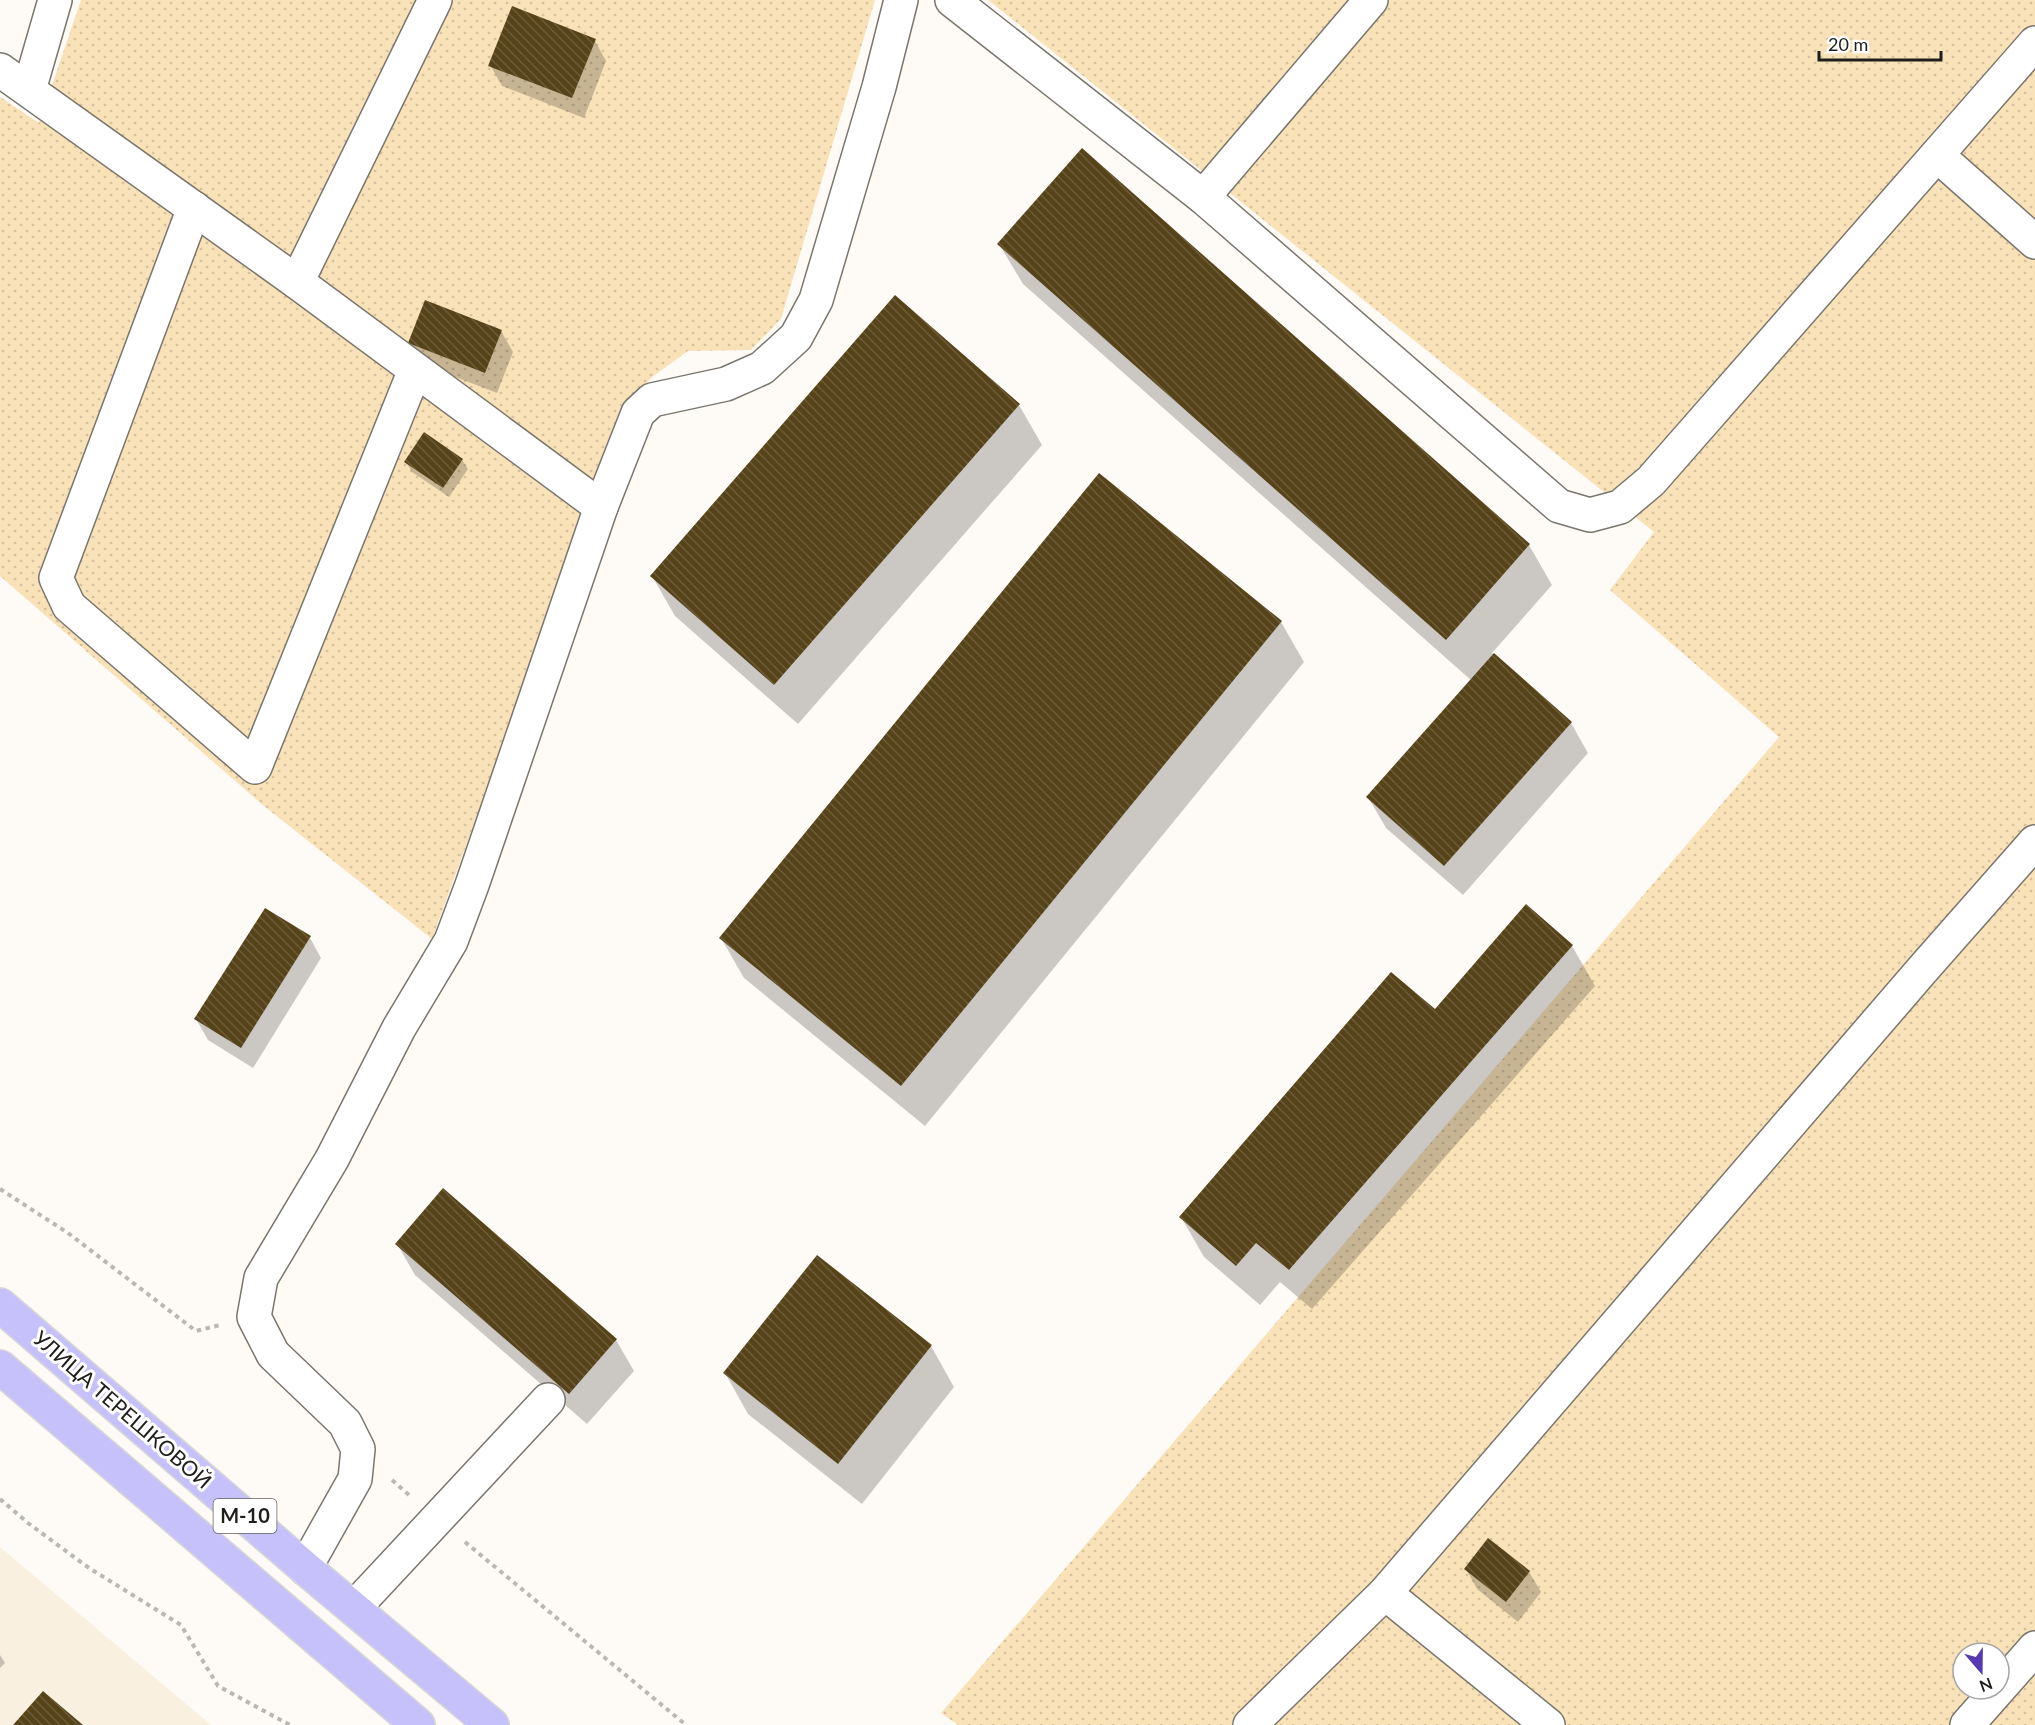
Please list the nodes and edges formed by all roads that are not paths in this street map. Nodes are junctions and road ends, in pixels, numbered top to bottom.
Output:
1 (55, 0) edge
2 (435, 0) edge
3 (901, 0) edge
4 (952, 0) edge
5 (1371, 0) edge
6 (2035, 43) edge
7 (0, 70) edge
8 (29, 90) junction
9 (1937, 156) junction
10 (1203, 197) junction
11 (194, 208) junction
12 (2035, 242) edge
13 (297, 282) junction
14 (415, 370) junction
15 (601, 507) junction
16 (2035, 842) edge
17 (0, 1305) edge
18 (0, 1367) edge
19 (548, 1400) dead end
20 (305, 1568) junction
21 (1385, 1593) junction
22 (354, 1608) junction
23 (2035, 1648) edge
24 (418, 1725) edge
25 (492, 1725) edge
26 (1250, 1725) edge
27 (1548, 1725) edge
28 (1967, 1725) edge

1 - 8 street
2 - 13 street
3 - 15 street
4 - 10 street
5 - 10 street
6 - 9 street
7 - 8 street
8 - 11 street
9 - 10 street
9 - 12 street
11 - 13 street
11 - 14 street
13 - 14 street
14 - 15 street
15 - 20 street
16 - 21 street
17 - 20 highway, УЛИЦА ТЕРЕШКОВОЙ / М-10
18 - 24 highway, М-10
19 - 22 street
20 - 22 highway, УЛИЦА ТЕРЕШКОВОЙ / М-10
21 - 26 street
21 - 27 street
22 - 25 highway, УЛИЦА ТЕРЕШКОВОЙ / М-10
23 - 28 street

